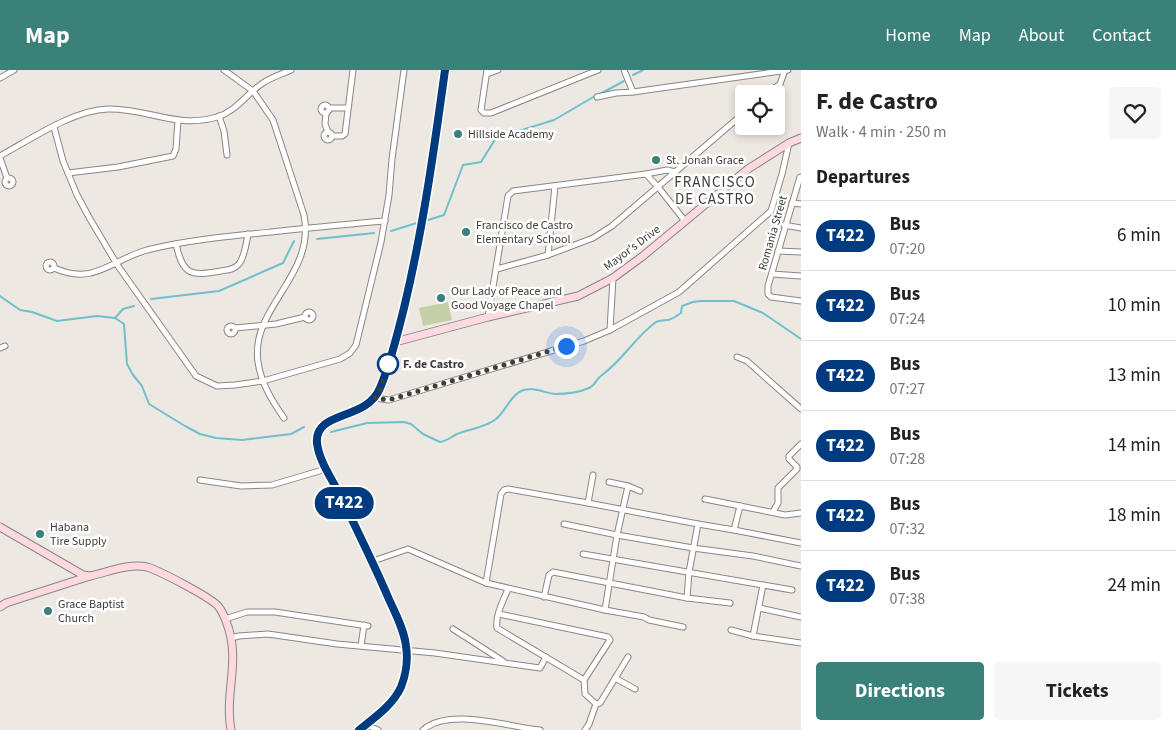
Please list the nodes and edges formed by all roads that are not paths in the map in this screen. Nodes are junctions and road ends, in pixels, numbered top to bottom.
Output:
1 (14, 70) edge
2 (224, 70) edge
3 (291, 70) edge
4 (353, 70) edge
5 (396, 70) edge
6 (446, 70) edge
7 (498, 70) edge
8 (598, 70) edge
9 (624, 70) edge
10 (786, 70) edge
11 (404, 71) edge
12 (487, 72) edge
13 (0, 78) edge
14 (779, 85) edge
15 (253, 92) junction
16 (633, 92) junction
17 (597, 97) dead end
18 (348, 108) junction
19 (219, 116) junction
20 (178, 120) junction
21 (735, 121) edge
22 (54, 127) junction
23 (801, 138) edge
24 (789, 143) junction
25 (227, 155) dead end
26 (0, 157) edge
27 (68, 172) junction
28 (675, 172) junction
29 (646, 174) junction
30 (800, 177) edge
31 (7, 178) dead end
32 (556, 186) junction
33 (658, 187) junction
34 (792, 203) junction
35 (801, 204) edge
36 (385, 221) junction
37 (685, 221) junction
38 (784, 225) junction
39 (306, 227) junction
40 (801, 228) edge
41 (248, 234) junction
42 (176, 244) junction
43 (778, 251) junction
44 (801, 252) edge
45 (548, 254) junction
46 (116, 263) junction
47 (54, 268) dead end
48 (497, 269) junction
49 (772, 274) junction
50 (801, 276) edge
51 (613, 278) junction
52 (801, 301) edge
53 (305, 317) dead end
54 (488, 317) junction
55 (263, 325) junction
56 (235, 328) dead end
57 (610, 330) junction
58 (395, 342) junction
59 (737, 357) dead end
60 (263, 381) junction
61 (375, 398) junction
62 (801, 409) edge
63 (284, 418) dead end
64 (801, 444) edge
65 (326, 468) junction
66 (593, 475) dead end
67 (200, 480) dead end
68 (609, 482) dead end
69 (628, 486) junction
70 (640, 490) dead end
71 (705, 500) dead end
72 (588, 503) junction
73 (740, 506) junction
74 (623, 509) junction
75 (773, 512) junction
76 (801, 512) edge
77 (564, 524) dead end
78 (698, 524) junction
79 (0, 527) edge
80 (734, 530) junction
81 (617, 535) junction
82 (801, 543) edge
83 (693, 548) junction
84 (582, 554) dead end
85 (614, 560) junction
86 (373, 561) junction
87 (801, 566) edge
88 (71, 568) junction
89 (689, 572) junction
90 (90, 576) junction
91 (486, 583) junction
92 (610, 583) junction
93 (67, 584) junction
94 (763, 585) junction
95 (508, 589) junction
96 (792, 590) dead end
97 (544, 597) junction
98 (687, 598) junction
99 (730, 603) dead end
100 (0, 607) edge
101 (759, 608) junction
102 (605, 610) junction
103 (499, 614) junction
104 (801, 617) edge
105 (225, 619) junction
106 (683, 627) dead end
107 (453, 629) dead end
108 (731, 630) dead end
109 (753, 636) junction
110 (231, 638) junction
111 (801, 643) edge
112 (361, 646) junction
113 (407, 651) junction
114 (546, 657) junction
115 (628, 657) dead end
116 (505, 662) junction
117 (616, 678) junction
118 (584, 680) junction
119 (635, 689) dead end
120 (596, 704) junction
121 (368, 722) junction
122 (231, 730) edge
123 (359, 730) edge
124 (378, 730) edge
125 (423, 730) edge
126 (540, 730) edge
127 (585, 730) edge

1 - 13 street
2 - 15 street
3 - 15 street
4 - 18 street
5 - 11 street
6 - 58 main road
7 - 12 street
8 - 12 street
9 - 16 street
10 - 14 street
10 - 16 street
11 - 36 street
15 - 19 street
15 - 39 street
16 - 17 street
18 - 18 street
19 - 20 street
19 - 25 street
20 - 22 street
20 - 27 street
21 - 28 street
22 - 26 street
22 - 27 street
23 - 24 main road, Mayor's Drive
24 - 37 main road, Mayor's Drive
24 - 57 street
26 - 31 street
27 - 46 street
28 - 29 street
28 - 33 street
29 - 32 street
29 - 33 street
30 - 34 street, Romania Street
32 - 45 street
32 - 48 street
33 - 37 street
33 - 45 street
34 - 35 street
34 - 38 street, Romania Street
36 - 39 street
36 - 60 street
37 - 51 main road, Mayor's Drive
38 - 40 street
38 - 43 street, Romania Street
39 - 41 street
39 - 55 street
41 - 42 street
41 - 42 street
42 - 46 street
43 - 44 street
43 - 49 street, Romania Street
45 - 48 street
46 - 47 street
46 - 60 street
48 - 54 street
49 - 50 street
49 - 52 street, Romania Street
51 - 54 main road, Mayor's Drive
51 - 57 street
53 - 55 street
54 - 58 main road, Mayor's Drive
55 - 56 street
55 - 60 street
57 - 61 street
58 - 61 main road
59 - 62 street
60 - 63 street
61 - 65 main road
64 - 75 street
65 - 67 street
65 - 86 main road
66 - 72 street
68 - 69 street
69 - 70 street
69 - 74 street
71 - 73 street
72 - 74 street
72 - 91 street
73 - 75 street
73 - 80 street
74 - 78 street
74 - 81 street
75 - 76 street
77 - 81 street
78 - 80 street
78 - 83 street
79 - 88 main road
80 - 82 street
81 - 83 street
81 - 85 street
83 - 87 street
83 - 89 street
84 - 85 street
85 - 89 street
85 - 92 street
86 - 91 street
86 - 113 main road
88 - 90 main road
88 - 93 main road
89 - 94 street
89 - 98 street
90 - 93 main road
90 - 105 main road
91 - 95 street
92 - 97 street
92 - 98 street
92 - 102 street
93 - 100 main road
94 - 96 street
94 - 101 street
95 - 97 street
95 - 103 street
97 - 102 street
98 - 99 street
101 - 104 street
101 - 109 street
102 - 106 street
103 - 114 street
103 - 118 street
105 - 110 main road
105 - 112 street
107 - 116 street
108 - 109 street
109 - 111 street
110 - 112 street
110 - 122 main road
112 - 113 street
113 - 116 street
113 - 121 main road
114 - 116 street
114 - 118 street
115 - 117 street
117 - 119 street
117 - 120 street
118 - 120 street
120 - 127 street
121 - 123 main road
121 - 124 street
125 - 126 street

